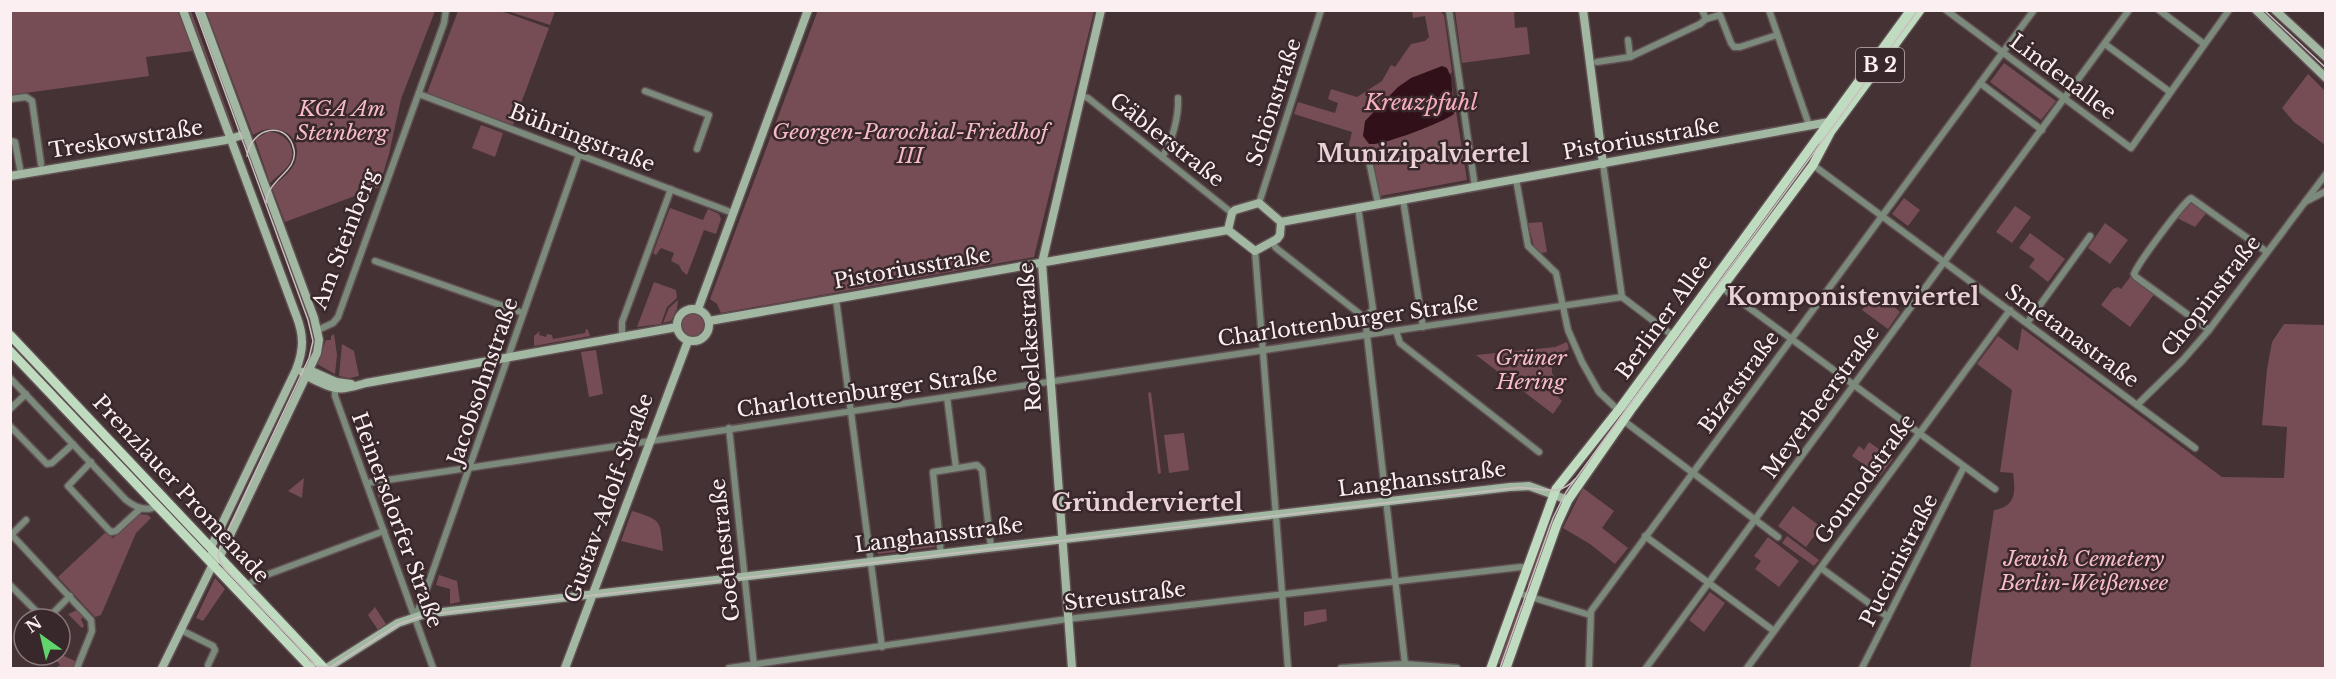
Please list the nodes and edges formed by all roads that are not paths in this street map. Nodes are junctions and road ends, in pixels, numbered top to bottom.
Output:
1 (183, 10) edge
2 (200, 10) edge
3 (446, 10) edge
4 (808, 10) edge
5 (1101, 10) edge
6 (1321, 10) edge
7 (1449, 10) edge
8 (1583, 10) edge
9 (1702, 10) edge
10 (1769, 10) edge
11 (1911, 10) edge
12 (1920, 10) edge
13 (1946, 10) edge
14 (2034, 10) edge
15 (2130, 10) edge
16 (2159, 10) edge
17 (2229, 10) edge
18 (2256, 10) edge
19 (2275, 10) edge
20 (1706, 19) junction
21 (1777, 35) junction
22 (1628, 40) dead end
23 (2105, 44) junction
24 (2204, 44) junction
25 (2003, 52) junction
26 (1630, 57) junction
27 (2325, 57) edge
28 (1597, 62) dead end
29 (2325, 78) edge
30 (1980, 83) junction
31 (645, 91) dead end
32 (2170, 92) junction
33 (419, 94) junction
34 (1080, 96) junction
35 (1178, 98) dead end
36 (10, 99) edge
37 (2065, 99) junction
38 (1829, 122) junction
39 (1809, 125) junction
40 (1795, 129) junction
41 (2042, 130) junction
42 (246, 134) junction
43 (1825, 134) junction
44 (231, 139) junction
45 (10, 141) edge
46 (697, 149) dead end
47 (579, 155) junction
48 (1368, 156) dead end
49 (1162, 157) junction
50 (41, 164) dead end
51 (1604, 164) junction
52 (1813, 165) junction
53 (21, 174) junction
54 (2325, 175) edge
55 (10, 176) edge
56 (1516, 179) junction
57 (1475, 187) junction
58 (671, 189) junction
59 (2325, 190) edge
60 (1403, 199) junction
61 (2304, 202) junction
62 (1259, 203) junction
63 (1378, 204) junction
64 (1358, 207) junction
65 (733, 213) junction
66 (1232, 213) junction
67 (1882, 216) junction
68 (1281, 222) junction
69 (1228, 230) junction
70 (2090, 236) dead end
71 (1272, 242) junction
72 (1255, 251) junction
73 (2267, 252) junction
74 (375, 261) dead end
75 (1945, 262) junction
76 (1042, 263) junction
77 (1721, 287) junction
78 (1622, 297) junction
79 (836, 300) junction
80 (1562, 306) junction
81 (698, 309) junction
82 (2010, 310) junction
83 (523, 313) junction
84 (1365, 318) junction
85 (709, 321) junction
86 (2027, 323) junction
87 (677, 327) junction
88 (1423, 327) junction
89 (318, 330) junction
90 (1396, 330) junction
91 (2209, 330) junction
92 (10, 335) edge
93 (1368, 335) junction
94 (1672, 336) junction
95 (622, 338) junction
96 (1791, 338) junction
97 (688, 340) junction
98 (1262, 350) junction
99 (10, 351) edge
100 (508, 358) junction
101 (303, 372) junction
102 (10, 378) edge
103 (1050, 382) junction
104 (1854, 385) junction
105 (335, 386) junction
106 (26, 394) junction
107 (947, 397) junction
108 (2138, 405) junction
109 (10, 409) edge
110 (850, 410) junction
111 (1618, 410) junction
112 (1624, 421) junction
113 (10, 426) edge
114 (729, 428) junction
115 (1919, 433) junction
116 (650, 440) junction
117 (73, 444) junction
118 (2195, 448) dead end
119 (1539, 452) dead end
120 (91, 462) junction
121 (126, 465) junction
122 (471, 466) junction
123 (1965, 467) junction
124 (956, 468) junction
125 (1693, 472) junction
126 (367, 483) junction
127 (1995, 489) dead end
128 (1553, 495) junction
129 (1568, 500) junction
130 (1387, 502) junction
131 (158, 505) junction
132 (141, 508) junction
133 (1275, 514) junction
134 (1756, 519) junction
135 (26, 520) dead end
136 (384, 531) junction
137 (11, 534) edge
138 (1645, 536) junction
139 (1778, 537) dead end
140 (1062, 539) junction
141 (211, 548) junction
142 (991, 548) junction
143 (941, 554) junction
144 (216, 560) junction
145 (871, 562) junction
146 (1527, 568) junction
147 (1821, 568) junction
148 (744, 576) junction
149 (1395, 581) junction
150 (1709, 583) junction
151 (10, 585) edge
152 (247, 585) junction
153 (1518, 592) junction
154 (592, 594) junction
155 (1281, 595) junction
156 (70, 596) junction
157 (1531, 597) junction
158 (1590, 615) junction
159 (415, 616) junction
160 (1888, 617) junction
161 (1068, 619) junction
162 (181, 630) junction
163 (1774, 631) junction
164 (882, 646) junction
165 (1405, 664) junction
166 (208, 665) dead end
167 (754, 667) edge
168 (77, 669) edge
169 (162, 669) edge
170 (311, 669) edge
171 (326, 669) edge
172 (433, 669) edge
173 (566, 669) edge
174 (729, 669) edge
175 (1072, 669) edge
176 (1288, 669) edge
177 (1341, 669) edge
178 (1457, 669) edge
179 (1491, 669) edge
180 (1506, 669) edge
181 (1589, 669) edge
182 (1646, 669) edge
183 (1747, 669) edge
184 (1862, 669) edge

1 - 44 street
2 - 42 street
3 - 33 street, Am Steinberg
4 - 65 street
5 - 34 street, Roelckestraße
6 - 62 street, Schönstraße
7 - 57 street
8 - 51 street
9 - 20 street
10 - 21 street
11 - 38 main road, Berliner Allee / B 2
12 - 43 main road, Berliner Allee / B 2
13 - 25 street, Lindenallee
14 - 25 street, Bizetstraße
15 - 23 street, Meyerbeerstraße
16 - 24 street
17 - 24 street
18 - 29 street
19 - 27 street
20 - 21 street
20 - 26 street
21 - 39 street
22 - 26 street
23 - 32 street
23 - 37 street, Meyerbeerstraße
24 - 32 street
25 - 30 street, Bizetstraße
25 - 37 street, Lindenallee
26 - 28 street
30 - 41 street
30 - 67 street, Bizetstraße
31 - 46 street
32 - 37 street, Lindenallee
33 - 47 street, Bühringstraße
33 - 89 street, Am Steinberg
34 - 49 street, Gäblerstraße
34 - 76 street, Roelckestraße
35 - 49 street
36 - 50 street
37 - 41 street, Meyerbeerstraße
38 - 39 street, Pistoriusstraße
38 - 43 main road, Berliner Allee / B 2
39 - 40 street, Pistoriusstraße
40 - 43 street, Pistoriusstraße
40 - 51 street, Pistoriusstraße
41 - 75 street, Meyerbeerstraße
42 - 44 street, Treskowstraße
42 - 89 street
43 - 52 main road, Berliner Allee / B 2
43 - 94 main road, Berliner Allee / B 2
44 - 53 street, Treskowstraße
44 - 101 street
45 - 53 street
47 - 58 street, Bühringstraße
47 - 83 street, Jacobsohnstraße
48 - 63 street
49 - 66 street, Gäblerstraße
51 - 56 street, Pistoriusstraße
51 - 78 street
52 - 67 street, Smetanastraße
52 - 77 main road, Berliner Allee / B 2
53 - 55 street, Treskowstraße
54 - 61 street, Chopinstraße
56 - 57 street, Pistoriusstraße
56 - 80 street
57 - 60 street, Pistoriusstraße
58 - 65 street, Bühringstraße
58 - 95 street
59 - 61 street, Chopinstraße
60 - 63 street, Pistoriusstraße
60 - 88 street
61 - 73 street, Chopinstraße
62 - 66 street
62 - 68 street
63 - 64 street, Pistoriusstraße
64 - 68 street, Pistoriusstraße
64 - 84 street
65 - 81 street
66 - 69 street
67 - 75 street, Smetanastraße
67 - 96 street, Bizetstraße
68 - 71 street
69 - 72 street
69 - 76 street, Pistoriusstraße
70 - 86 street
71 - 72 street
71 - 84 street
72 - 98 street
73 - 91 street, Chopinstraße
73 - 91 street
74 - 83 street
75 - 82 street, Smetanastraße
75 - 104 street, Meyerbeerstraße
76 - 79 street, Pistoriusstraße
76 - 103 street, Roelckestraße
77 - 96 street
77 - 112 main road, Berliner Allee / B 2
78 - 80 street, Charlottenburger Straße
78 - 94 street
79 - 85 street, Pistoriusstraße
79 - 110 street
80 - 88 street, Charlottenburger Straße
80 - 111 street
81 - 85 street
81 - 87 street
82 - 86 street, Smetanastraße
82 - 115 street, Gounodstraße
83 - 100 street, Jacobsohnstraße
84 - 93 street
85 - 97 street
86 - 108 street, Smetanastraße
87 - 95 street
87 - 97 street
88 - 90 street, Charlottenburger Straße
89 - 101 street, Am Steinberg
90 - 93 street, Charlottenburger Straße
90 - 119 street
91 - 108 street, Chopinstraße
92 - 121 main road, Prenzlauer Promenade
93 - 98 street, Charlottenburger Straße
93 - 130 street
94 - 111 main road, Berliner Allee / B 2
95 - 100 street
96 - 104 street
96 - 125 street, Bizetstraße
97 - 116 street, Gustav-Adolf-Straße
98 - 103 street, Charlottenburger Straße
98 - 133 street
99 - 121 main road, Prenzlauer Promenade
100 - 105 street
100 - 122 street, Jacobsohnstraße
101 - 105 street
101 - 141 street, Am Steinberg
101 - 144 street, Am Steinberg
102 - 106 street, Prenzlauer Promenade
103 - 107 street, Charlottenburger Straße
103 - 140 street, Roelckestraße
104 - 115 street
104 - 134 street, Meyerbeerstraße
105 - 126 street, Heinersdorfer Straße
106 - 109 street
106 - 117 street, Prenzlauer Promenade
107 - 110 street, Charlottenburger Straße
107 - 124 street
108 - 118 street, Smetanastraße
110 - 114 street, Charlottenburger Straße
110 - 145 street
111 - 128 main road, Berliner Allee / B 2
112 - 125 street
112 - 129 main road, Berliner Allee / B 2
113 - 117 street
114 - 116 street, Charlottenburger Straße
114 - 148 street, Goethestraße
115 - 123 street
115 - 147 street, Gounodstraße
116 - 122 street, Charlottenburger Straße
116 - 154 street, Gustav-Adolf-Straße
117 - 120 street, Prenzlauer Promenade
120 - 132 street, Prenzlauer Promenade
120 - 132 street, Prenzlauer Promenade
121 - 131 main road, Prenzlauer Promenade
121 - 141 main road, Prenzlauer Promenade
122 - 126 street, Charlottenburger Straße
122 - 159 street, Jacobsohnstraße
123 - 127 street
123 - 160 street, Puccinistraße
124 - 142 street
124 - 143 street
125 - 134 street
125 - 138 street, Bizetstraße
126 - 136 street, Heinersdorfer Straße
128 - 129 street, Langhansstraße
128 - 130 street, Langhansstraße
128 - 146 main road, Berliner Allee / B 2
129 - 157 main road, Berliner Allee / B 2
130 - 133 street, Langhansstraße
130 - 149 street
131 - 132 street, Prenzlauer Promenade
131 - 144 main road, Prenzlauer Promenade
133 - 140 street, Langhansstraße
133 - 155 street
134 - 139 street
134 - 150 street, Meyerbeerstraße
135 - 137 street
136 - 152 street
136 - 159 street, Heinersdorfer Straße
137 - 156 street
138 - 150 street
138 - 158 street, Bizetstraße
140 - 142 street, Langhansstraße
140 - 161 street, Roelckestraße
141 - 144 main road, Prenzlauer Promenade
142 - 143 street, Langhansstraße
143 - 145 street, Langhansstraße
144 - 152 main road, Prenzlauer Promenade
144 - 162 street, Am Steinberg
144 - 170 main road, Prenzlauer Promenade
145 - 148 street, Langhansstraße
145 - 164 street
146 - 149 street, Streustraße
146 - 153 main road, Berliner Allee / B 2
147 - 160 street
147 - 163 street, Gounodstraße
148 - 154 street, Langhansstraße
148 - 167 street, Goethestraße
149 - 155 street, Streustraße
149 - 165 street
150 - 163 street
150 - 182 street, Meyerbeerstraße
151 - 156 street
152 - 171 main road, Prenzlauer Promenade
153 - 157 street
153 - 179 main road, Berliner Allee / B 2
154 - 159 street, Langhansstraße
154 - 173 street, Gustav-Adolf-Straße
155 - 161 street, Streustraße
155 - 176 street
156 - 168 street
157 - 158 street
157 - 180 main road, Berliner Allee / B 2
158 - 181 street
159 - 171 street, Langhansstraße
159 - 172 street, Heinersdorfer Straße
160 - 184 street, Puccinistraße
161 - 164 street, Streustraße
161 - 175 street, Roelckestraße
162 - 166 street
162 - 169 street, Am Steinberg
163 - 183 street, Gounodstraße
164 - 167 street, Streustraße
165 - 177 street
165 - 178 street
167 - 174 street, Streustraße

